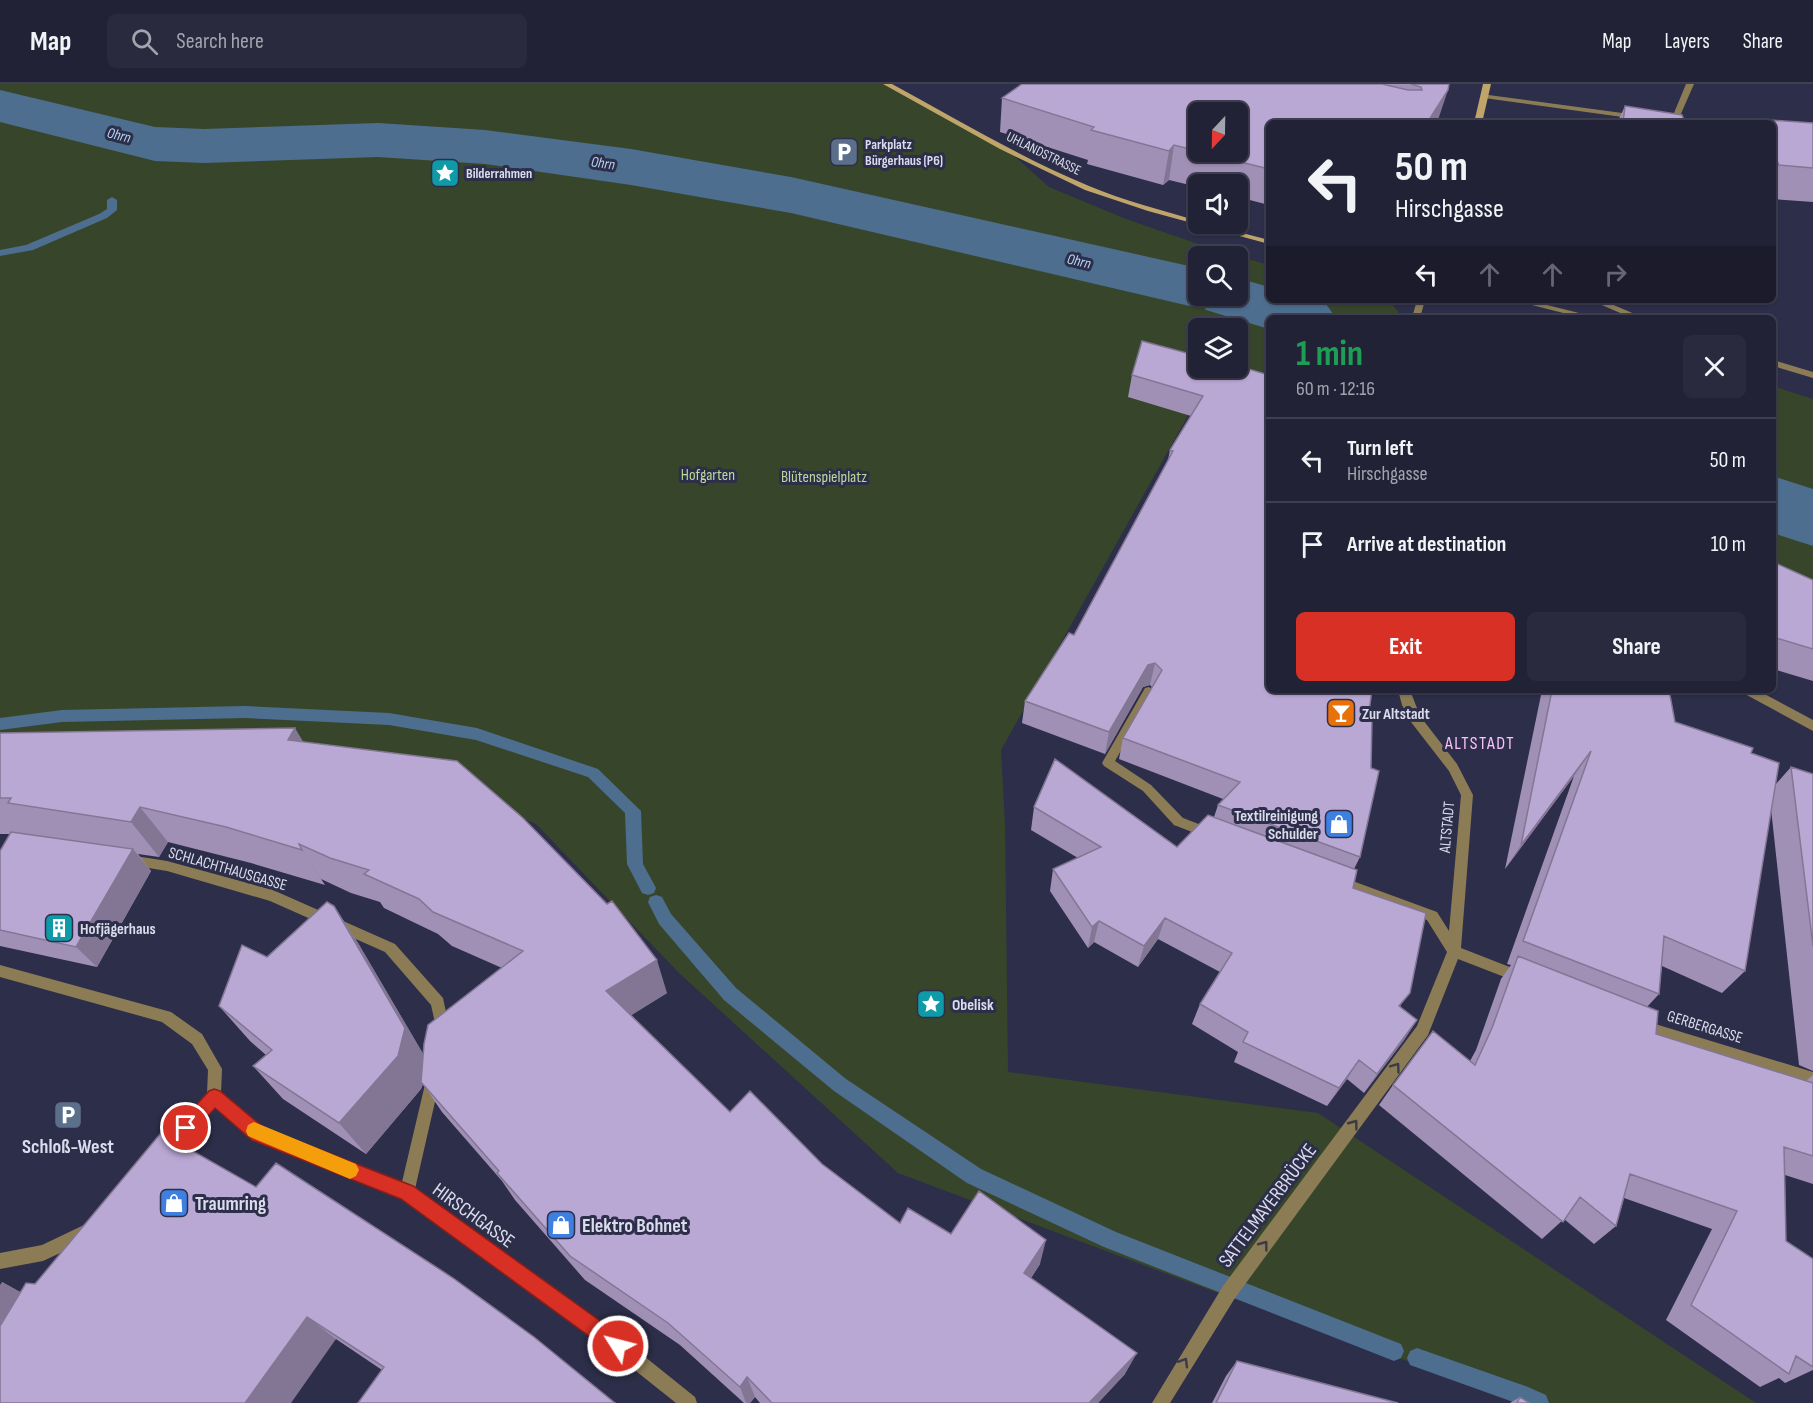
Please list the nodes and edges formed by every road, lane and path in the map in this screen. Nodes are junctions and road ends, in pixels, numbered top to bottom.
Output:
1 (887, 84) edge
2 (1486, 84) edge
3 (1690, 84) edge
4 (1484, 96) junction
5 (1642, 118) edge
6 (1652, 118) edge
7 (1479, 120) edge
8 (1188, 220) edge
9 (1240, 234) edge
10 (1266, 241) edge
11 (1529, 303) edge
12 (1602, 303) edge
13 (1582, 315) edge
14 (1632, 315) edge
15 (1776, 364) edge
16 (1813, 375) edge
17 (1149, 691) edge
18 (1405, 693) edge
19 (1752, 693) edge
20 (1813, 726) edge
21 (1222, 838) edge
22 (112, 857) edge
23 (1321, 875) edge
24 (1454, 951) junction
25 (0, 971) edge
26 (1531, 982) edge
27 (1631, 1022) edge
28 (441, 1048) edge
29 (436, 1071) edge
30 (1813, 1079) edge
31 (214, 1097) junction
32 (1339, 1144) joint
33 (154, 1164) edge
34 (407, 1192) junction
35 (102, 1224) edge
36 (0, 1261) edge
37 (689, 1403) edge
38 (1160, 1403) edge

1 - 8 main road, UHLANDSTRASSE
2 - 4 main road
3 - 6 street
4 - 5 street
4 - 7 main road
9 - 10 main road, UHLANDSTRASSE
11 - 13 street
12 - 14 street
15 - 16 street
17 - 21 street
18 - 24 street, ALTSTADT
19 - 20 street
22 - 28 street, SCHLACHTHAUSGASSE
23 - 24 street
24 - 26 street
32 -> 24 street, ALTSTADT
25 - 31 street
27 - 30 street, GERBERGASSE
29 - 34 street
31 - 33 street
31 - 34 street, HIRSCHGASSE
38 -> 32 street, SATTELMAYERBRÜCKE
34 - 37 street, HIRSCHGASSE
35 - 36 street

